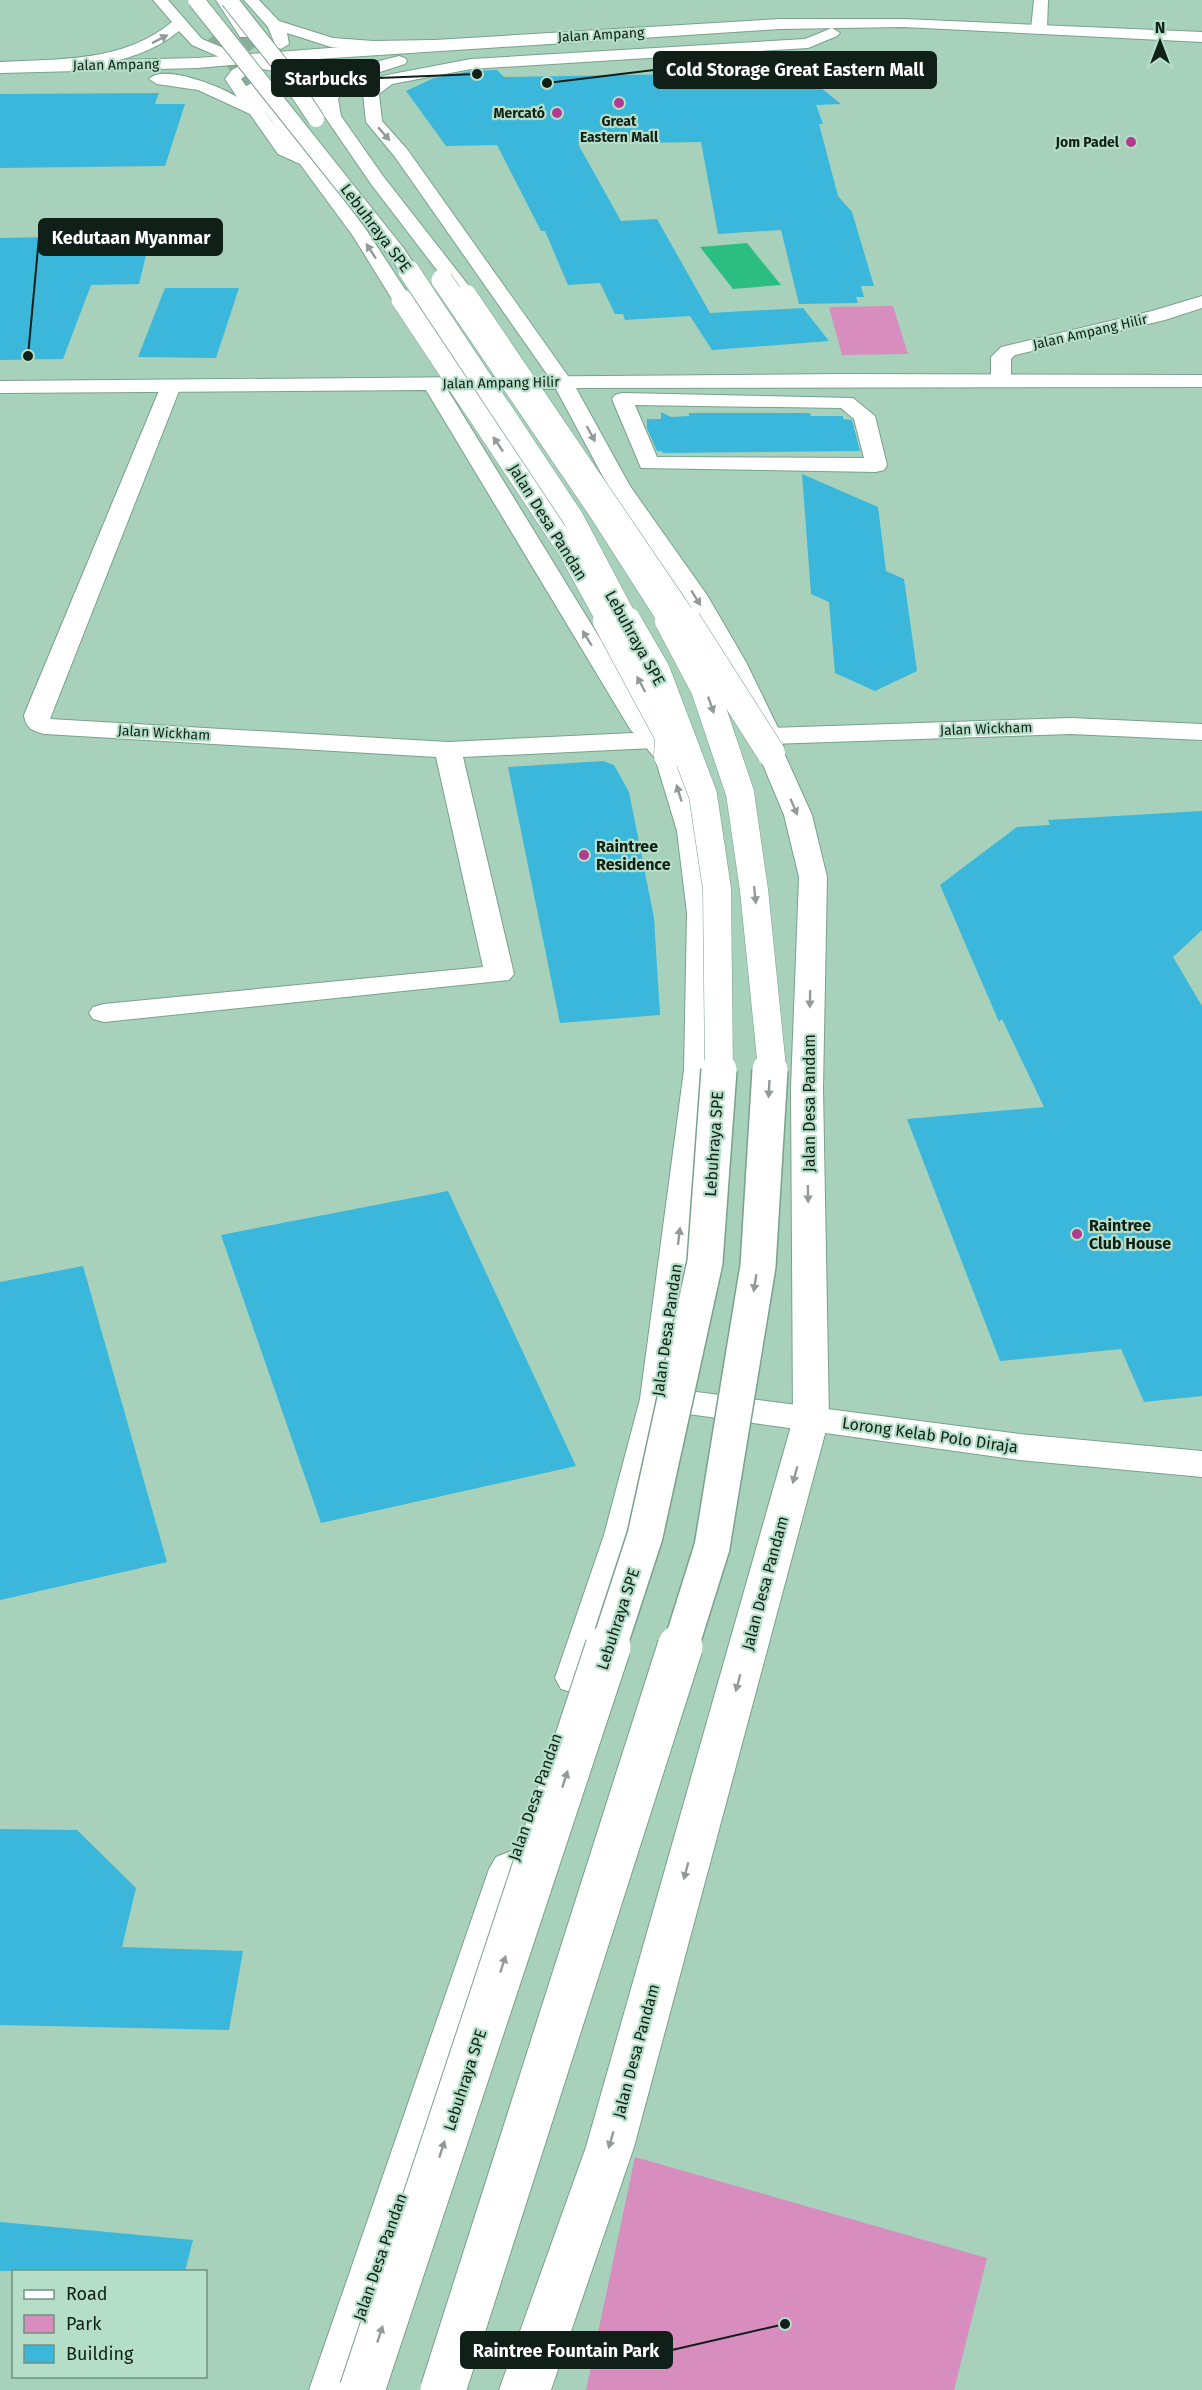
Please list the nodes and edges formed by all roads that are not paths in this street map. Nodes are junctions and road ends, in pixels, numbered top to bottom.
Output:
1 (160, 0) edge
2 (183, 0) edge
3 (223, 0) edge
4 (229, 0) edge
5 (251, 0) edge
6 (1041, 0) edge
7 (188, 12) edge
8 (1039, 29) junction
9 (277, 31) junction
10 (244, 34) tunnel mouth
11 (213, 36) tunnel mouth
12 (1202, 36) edge
13 (197, 42) junction
14 (435, 45) junction
15 (1202, 45) edge
16 (607, 50) junction
17 (415, 56) junction
18 (256, 64) junction
19 (0, 67) edge
20 (102, 76) junction
21 (0, 78) edge
22 (284, 81) tunnel mouth
23 (310, 83) junction
24 (245, 86) junction
25 (254, 110) junction
26 (333, 118) junction
27 (306, 160) junction
28 (377, 180) junction
29 (1202, 302) edge
30 (840, 380) junction
31 (1001, 380) junction
32 (819, 381) junction
33 (1202, 381) edge
34 (563, 383) junction
35 (433, 384) junction
36 (171, 386) junction
37 (0, 387) edge
38 (822, 402) junction
39 (846, 402) junction
40 (1202, 732) edge
41 (770, 745) junction
42 (661, 748) junction
43 (448, 750) junction
44 (105, 1013) dead end
45 (658, 1399) junction
46 (811, 1419) junction
47 (1202, 1464) edge
48 (336, 2390) edge
49 (362, 2390) edge
50 (443, 2390) edge
51 (525, 2390) edge

1 - 7 main road
2 - 11 main road
3 - 10 main road
4 -> 50 main road, Lebuhraya SPE, bridge
5 - 9 main road
6 - 8 main road
7 - 13 main road
19 -> 7 main road
49 -> 7 main road, Lebuhraya SPE, bridge
8 - 12 main road, Jalan Ampang
8 - 14 main road, Jalan Ampang
9 - 13 main road
9 - 14 main road
9 - 18 main road
13 - 18 main road
14 - 18 main road, Jalan Ampang
15 - 16 main road, Jalan Ampang
16 - 17 main road, Jalan Ampang
16 -> 34 main road
17 - 18 main road, Jalan Ampang
17 - 26 main road
18 - 19 main road, Jalan Ampang
18 - 20 main road, Jalan Ampang
18 - 23 main road
18 - 24 main road
20 - 21 main road, Jalan Ampang
20 - 25 main road
22 - 28 main road
23 - 24 main road
23 - 26 main road
24 - 25 main road
24 - 27 main road, Jalan Desa Pandan
25 - 27 main road
26 - 28 main road
42 -> 27 main road, Jalan Desa Pandan, bridge
28 - 41 main road, bridge
29 - 31 main road, Jalan Ampang Hilir
30 - 31 main road, Jalan Ampang Hilir
30 - 32 main road, Jalan Ampang Hilir
30 - 39 main road
31 - 33 main road, Jalan Ampang Hilir
32 - 34 main road, Jalan Ampang Hilir
32 - 38 main road
34 - 35 main road, Jalan Ampang Hilir
34 -> 41 main road
35 - 36 main road, Jalan Ampang Hilir
42 -> 35 main road
36 - 37 main road, Jalan Ampang Hilir
36 - 43 main road, Jalan Wickham
38 - 39 main road
38 - 39 main road
40 - 41 main road, Jalan Wickham
41 -> 46 main road, Jalan Desa Pandam
42 - 43 main road, Jalan Wickham
45 -> 42 main road, Jalan Desa Pandan
43 - 44 main road
45 - 46 main road, Lorong Kelab Polo Diraja
45 - 48 main road, Jalan Desa Pandan
46 - 47 main road, Lorong Kelab Polo Diraja
46 -> 51 main road, Jalan Desa Pandam

